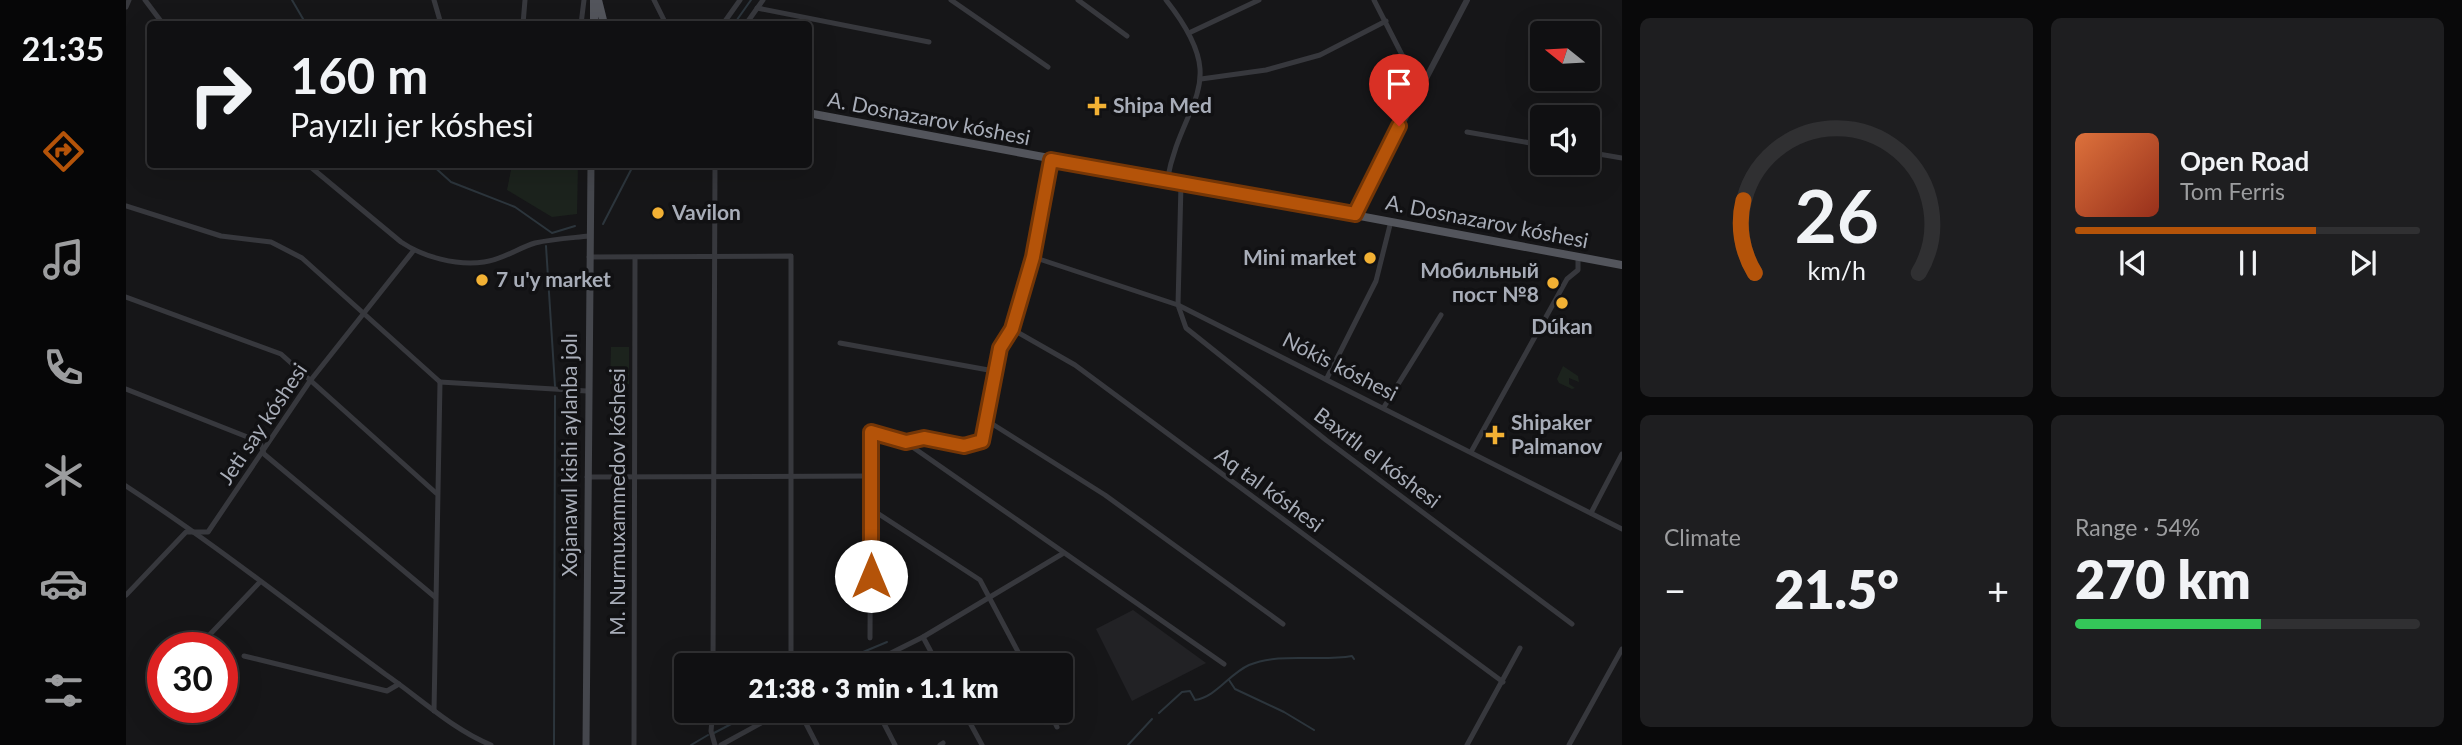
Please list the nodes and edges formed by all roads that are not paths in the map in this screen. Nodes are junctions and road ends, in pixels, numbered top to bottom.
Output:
1 (129, 0) edge
2 (145, 0) edge
3 (434, 0) edge
4 (525, 0) edge
5 (584, 0) edge
6 (596, 0) edge
7 (654, 0) edge
8 (730, 0) edge
9 (763, 0) edge
10 (951, 0) edge
11 (1078, 0) edge
12 (1167, 0) edge
13 (1259, 0) edge
14 (1374, 0) edge
15 (1467, 0) edge
16 (738, 3) edge
17 (126, 7) edge
18 (757, 8) junction
19 (161, 21) edge
20 (439, 21) edge
21 (523, 21) edge
22 (581, 21) edge
23 (594, 21) edge
24 (603, 21) edge
25 (664, 21) edge
26 (725, 21) edge
27 (748, 21) edge
28 (1386, 22) junction
29 (1191, 32) junction
30 (1127, 36) dead end
31 (929, 42) dead end
32 (1048, 67) dead end
33 (1201, 79) junction
34 (1419, 88) junction
35 (812, 114) edge
36 (1467, 132) dead end
37 (1530, 143) edge
38 (1600, 154) edge
39 (1622, 158) edge
40 (1051, 160) junction
41 (312, 168) edge
42 (592, 168) edge
43 (715, 168) edge
44 (1167, 181) junction
45 (1181, 184) junction
46 (126, 206) edge
47 (1355, 214) junction
48 (1391, 222) junction
49 (590, 236) junction
50 (414, 250) junction
51 (1578, 256) junction
52 (589, 257) junction
53 (1033, 257) junction
54 (635, 258) junction
55 (713, 258) junction
56 (1622, 265) edge
57 (126, 297) edge
58 (1178, 305) junction
59 (365, 312) junction
60 (1441, 315) dead end
61 (1012, 329) junction
62 (840, 343) dead end
63 (994, 371) junction
64 (1327, 378) junction
65 (310, 381) junction
66 (440, 382) junction
67 (126, 389) edge
68 (587, 391) junction
69 (1384, 407) junction
70 (986, 420) junction
71 (906, 442) junction
72 (1471, 452) junction
73 (264, 454) junction
74 (1622, 454) edge
75 (634, 476) junction
76 (712, 476) junction
77 (791, 476) junction
78 (871, 476) junction
79 (587, 477) junction
80 (126, 486) edge
81 (436, 493) junction
82 (871, 509) junction
83 (1591, 513) junction
84 (1622, 529) edge
85 (197, 532) junction
86 (1062, 554) junction
87 (259, 583) junction
88 (126, 595) edge
89 (435, 597) junction
90 (990, 597) junction
91 (1283, 624) dead end
92 (1572, 624) dead end
93 (212, 632) edge
94 (923, 637) junction
95 (870, 638) dead end
96 (1520, 648) dead end
97 (1622, 649) edge
98 (713, 653) edge
99 (790, 653) edge
100 (891, 653) edge
101 (932, 653) edge
102 (1019, 653) edge
103 (244, 656) dead end
104 (1224, 664) dead end
105 (1503, 682) junction
106 (399, 684) junction
107 (434, 711) junction
108 (713, 723) edge
109 (764, 723) edge
110 (806, 723) edge
111 (884, 723) edge
112 (970, 723) edge
113 (1055, 723) edge
114 (1057, 727) dead end
115 (733, 742) edge
116 (491, 745) edge
117 (586, 745) edge
118 (634, 745) edge
119 (715, 745) edge
120 (721, 745) edge
121 (817, 745) edge
122 (895, 745) edge
123 (982, 745) edge
124 (1467, 745) edge
125 (1569, 745) edge

1 - 17 street
2 - 19 street
3 - 20 street
4 - 21 street
5 - 22 street
6 - 23 main road
6 - 24 main road
7 - 25 street
8 - 16 street
9 - 18 street
10 - 32 street
11 - 30 street
12 - 29 street
13 - 29 street
14 - 28 street
15 - 34 street
16 - 26 street
18 - 27 street
18 - 31 street
28 - 33 street
28 - 34 street
29 - 33 street
33 - 44 street
34 - 47 street
35 - 40 main road, A. Dosnazarov kóshesi
36 - 37 street
38 - 39 street
40 - 44 main road, A. Dosnazarov kóshesi
40 - 53 street
41 - 50 street
42 - 49 main road, Xojanawıl kishi aylanba jolı
43 - 55 street
44 - 45 main road, A. Dosnazarov kóshesi
45 - 47 main road, A. Dosnazarov kóshesi
45 - 58 street
46 - 59 street
47 - 48 main road, A. Dosnazarov kóshesi
48 - 51 main road, A. Dosnazarov kóshesi
48 - 64 street
49 - 50 street
49 - 52 main road, Xojanawıl kishi aylanba jolı
50 - 59 street, Jeti say kóshesi
51 - 56 main road, A. Dosnazarov kóshesi
51 - 72 street
52 - 54 street
52 - 68 main road, Xojanawıl kishi aylanba jolı
53 - 58 street, Nókis kóshesi
53 - 61 street
54 - 55 street
54 - 75 street, M. Nurmuxammedov kóshesi
55 - 76 street
55 - 77 street
57 - 65 street
58 - 64 street, Nókis kóshesi
58 - 92 street, Baxıtlı el kóshesi
59 - 65 street, Jeti say kóshesi
59 - 66 street
60 - 69 street
61 - 63 street
61 - 105 street, Aq tal kóshesi
62 - 63 street
63 - 70 street
64 - 69 street, Nókis kóshesi
65 - 73 street, Jeti say kóshesi
65 - 81 street
66 - 68 street
66 - 81 street
67 - 73 street
68 - 79 main road, Xojanawıl kishi aylanba jolı
69 - 72 street, Nókis kóshesi
70 - 71 street
70 - 91 street
71 - 78 street
71 - 86 street
72 - 83 street, Nókis kóshesi
73 - 85 street, Jeti say kóshesi
73 - 89 street
74 - 83 street
75 - 76 street
75 - 79 street
75 - 118 street, M. Nurmuxammedov kóshesi
76 - 77 street
76 - 98 street
77 - 78 street
77 - 99 street
78 - 82 street
79 - 117 main road, Xojanawıl kishi aylanba jolı
80 - 85 street
81 - 89 street
82 - 90 street
82 - 95 street
83 - 84 street, Nókis kóshesi
85 - 87 street
85 - 88 street, Jeti say kóshesi
86 - 90 street
86 - 104 street
87 - 93 street
87 - 106 street
89 - 107 street
90 - 94 street
90 - 102 street
94 - 100 street
94 - 101 street
96 - 105 street
97 - 125 street
103 - 106 street
105 - 124 street
106 - 107 street
107 - 116 street
108 - 119 street
109 - 115 street
110 - 121 street
111 - 122 street
112 - 123 street
113 - 114 street
115 - 120 street

